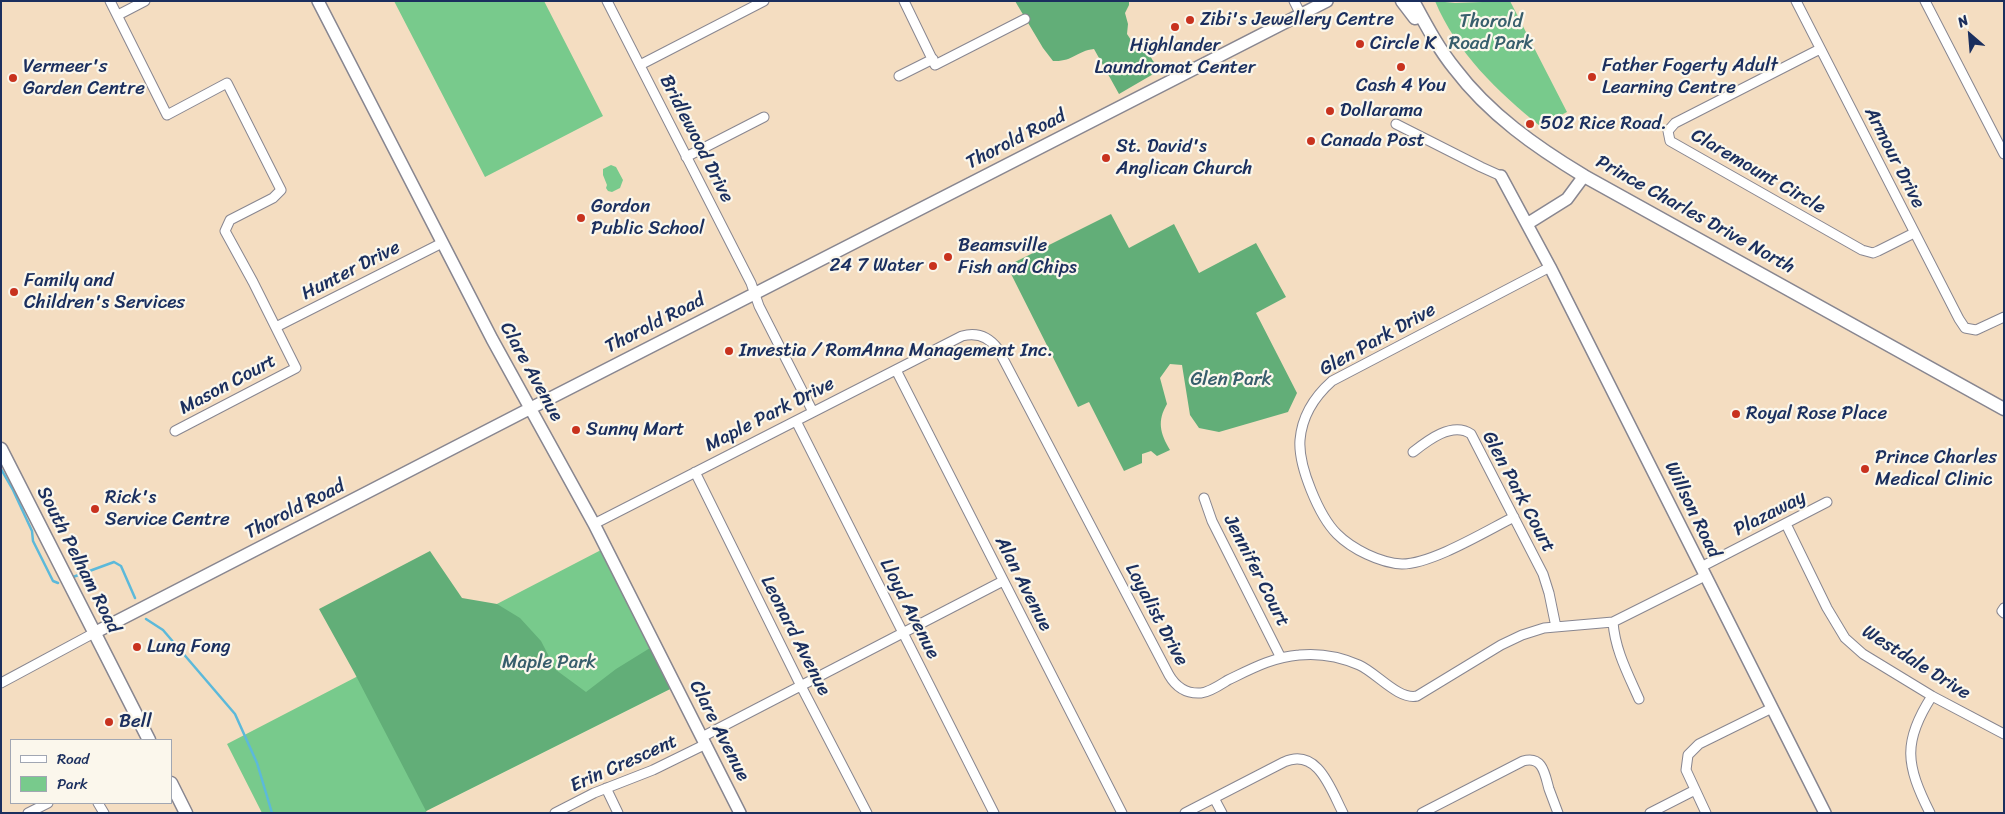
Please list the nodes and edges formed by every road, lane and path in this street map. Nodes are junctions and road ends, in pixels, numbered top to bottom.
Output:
1 (110, 1) edge
2 (145, 1) edge
3 (318, 1) edge
4 (607, 1) edge
5 (764, 1) edge
6 (904, 1) edge
7 (1294, 1) edge
8 (1328, 1) edge
9 (1402, 1) edge
10 (1413, 1) edge
11 (1419, 1) edge
12 (1796, 1) edge
13 (1925, 1) edge
14 (118, 15) junction
15 (1300, 15) junction
16 (1025, 19) dead end
17 (1429, 32) junction
18 (1820, 49) junction
19 (933, 59) junction
20 (640, 65) junction
21 (899, 76) dead end
22 (764, 117) dead end
23 (1396, 124) dead end
24 (2004, 154) edge
25 (686, 156) junction
26 (1501, 176) joint
27 (1584, 176) junction
28 (1527, 224) junction
29 (1914, 233) junction
30 (442, 243) junction
31 (1550, 267) junction
32 (755, 293) junction
33 (2004, 317) edge
34 (276, 327) junction
35 (962, 336) joint
36 (896, 370) junction
37 (531, 408) junction
38 (2004, 409) edge
39 (813, 412) junction
40 (796, 421) junction
41 (175, 431) dead end
42 (1, 450) edge
43 (1412, 452) dead end
44 (694, 472) junction
45 (1204, 498) dead end
46 (1827, 502) dead end
47 (1514, 516) junction
48 (594, 524) junction
49 (1786, 524) junction
50 (1703, 571) junction
51 (1003, 581) junction
52 (2004, 608) edge
53 (2004, 613) edge
54 (1612, 622) junction
55 (1556, 627) junction
56 (94, 633) junction
57 (903, 633) junction
58 (1281, 658) junction
59 (1, 683) edge
60 (801, 686) junction
61 (1932, 696) junction
62 (1639, 699) dead end
63 (1772, 708) junction
64 (2004, 734) edge
65 (148, 739) edge
66 (704, 740) junction
67 (172, 785) edge
68 (606, 788) junction
69 (1695, 790) junction
70 (1214, 798) junction
71 (46, 804) edge
72 (28, 813) edge
73 (186, 813) edge
74 (555, 813) edge
75 (618, 813) edge
76 (740, 813) edge
77 (868, 813) edge
78 (994, 813) edge
79 (1122, 813) edge
80 (1185, 813) edge
81 (1222, 813) edge
82 (1343, 813) edge
83 (1422, 813) edge
84 (1558, 813) edge
85 (1650, 813) edge
86 (1706, 813) edge
87 (1825, 813) edge
88 (1930, 813) edge

1 - 14 street
2 - 14 street
3 - 30 street, Clare Avenue
4 - 20 street, Bridlewood Drive
5 - 20 street
6 - 19 street
7 - 15 street
8 - 15 street, Thorold Road
9 - 17 main road
10 - 17 main road, Prince Charles Drive North
11 - 17 main road
12 - 18 street, Armour Drive
13 - 24 street
14 - 34 street
15 - 32 street, Thorold Road
16 - 19 street
17 - 27 main road, Prince Charles Drive North
18 - 29 street, Armour Drive
18 - 29 street, Claremount Circle
19 - 21 street
20 - 25 street, Bridlewood Drive
22 - 25 street
23 - 26 street
25 - 32 street, Bridlewood Drive
26 - 28 street, Willson Road
27 - 28 street
27 - 38 main road, Prince Charles Drive North
28 - 31 street, Willson Road
29 - 33 street, Armour Drive
30 - 34 street, Hunter Drive
30 - 37 street, Clare Avenue
31 - 47 street, Glen Park Drive
31 - 50 street, Willson Road
32 - 37 street, Thorold Road
32 - 39 street
34 - 41 street, Mason Court
35 - 36 street, Maple Park Drive
35 - 58 street, Loyalist Drive
36 - 39 street, Maple Park Drive
36 - 51 street, Alan Avenue
37 - 48 street, Clare Avenue
37 - 56 street, Thorold Road
39 - 40 street, Maple Park Drive
40 - 44 street, Maple Park Drive
40 - 57 street, Lloyd Avenue
42 - 56 main road, South Pelham Road
43 - 47 street, Glen Park Court
44 - 48 street, Maple Park Drive
44 - 60 street, Leonard Avenue
45 - 58 street, Jennifer Court
46 - 49 street, Plazaway
47 - 55 street, Glen Park Court
48 - 66 street, Clare Avenue
49 - 50 street, Plazaway
49 - 61 street, Westdale Drive
50 - 54 street, Loyalist Drive
50 - 63 street, Willson Road
51 - 57 street, Erin Crescent
51 - 79 street, Alan Avenue
52 - 53 street
54 - 55 street, Loyalist Drive
54 - 62 street
55 - 58 street, Loyalist Drive
56 - 59 street, Thorold Road
56 - 65 main road, South Pelham Road
57 - 60 street, Erin Crescent
57 - 78 street, Lloyd Avenue
60 - 66 street, Erin Crescent
60 - 77 street, Leonard Avenue
61 - 64 street, Westdale Drive
61 - 88 street
63 - 69 street
63 - 87 street, Willson Road
66 - 68 street, Erin Crescent
66 - 76 street, Clare Avenue
67 - 73 main road
68 - 74 street, Erin Crescent
68 - 75 street
69 - 85 street
69 - 86 street
70 - 80 street
70 - 81 street
70 - 82 street
71 - 72 street
83 - 84 street

